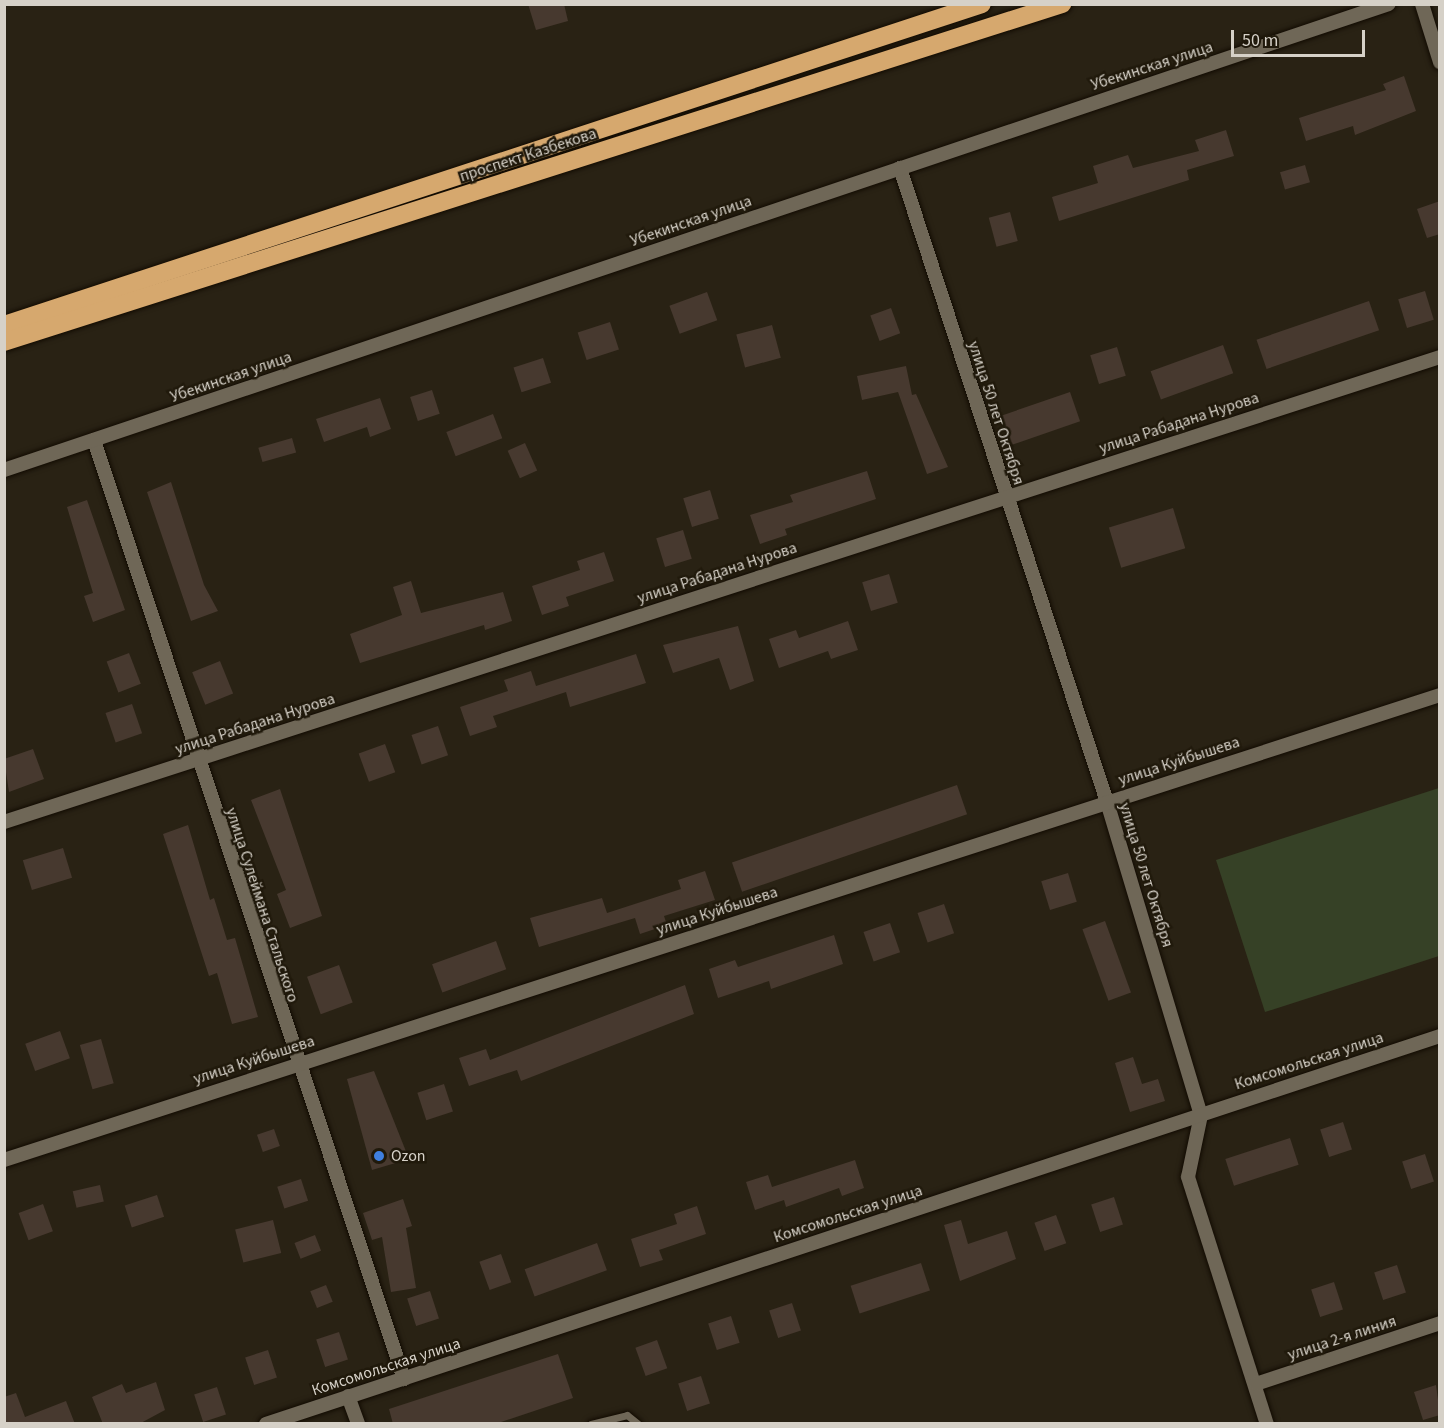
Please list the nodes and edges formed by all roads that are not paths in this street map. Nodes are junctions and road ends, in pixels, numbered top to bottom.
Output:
1 (982, 4) edge
2 (1062, 4) edge
3 (1389, 4) edge
4 (1422, 4) edge
5 (1440, 62) edge
6 (900, 168) junction
7 (4, 325) edge
8 (4, 342) edge
9 (1440, 357) edge
10 (93, 440) junction
11 (4, 470) edge
12 (1005, 496) junction
13 (1440, 694) edge
14 (198, 760) junction
15 (1107, 802) junction
16 (4, 822) edge
17 (1440, 1036) edge
18 (296, 1064) junction
19 (1201, 1115) junction
20 (4, 1160) edge
21 (1440, 1323) edge
22 (404, 1379) junction
23 (1256, 1384) junction
24 (348, 1396) junction
25 (266, 1424) edge
26 (358, 1424) edge
27 (591, 1424) edge
28 (638, 1424) edge
29 (1267, 1424) edge

1 - 7 highway, проспект Казбекова
2 - 8 highway, проспект Казбекова
3 - 6 street, Убекинская улица
4 - 5 street
6 - 10 street, Убекинская улица
6 - 12 street, улица 50 лет Октября
9 - 12 street, улица Рабадана Нурова
10 - 11 street, Убекинская улица
10 - 14 street, улица Сулеймана Стальского
12 - 14 street, улица Рабадана Нурова
12 - 15 street, улица 50 лет Октября
13 - 15 street, улица Куйбышева
14 - 16 street, улица Рабадана Нурова
14 - 18 street, улица Сулеймана Стальского
15 - 18 street, улица Куйбышева
15 - 19 street, улица 50 лет Октября
17 - 19 street, Комсомольская улица
18 - 20 street, улица Куйбышева
18 - 22 street, улица Сулеймана Стальского
19 - 22 street, Комсомольская улица
19 - 23 street, улица 50 лет Октября
21 - 23 street, улица 2-я линия
22 - 24 street, Комсомольская улица
23 - 29 street, улица 50 лет Октября
24 - 25 street, Комсомольская улица
24 - 26 street
27 - 28 lane

